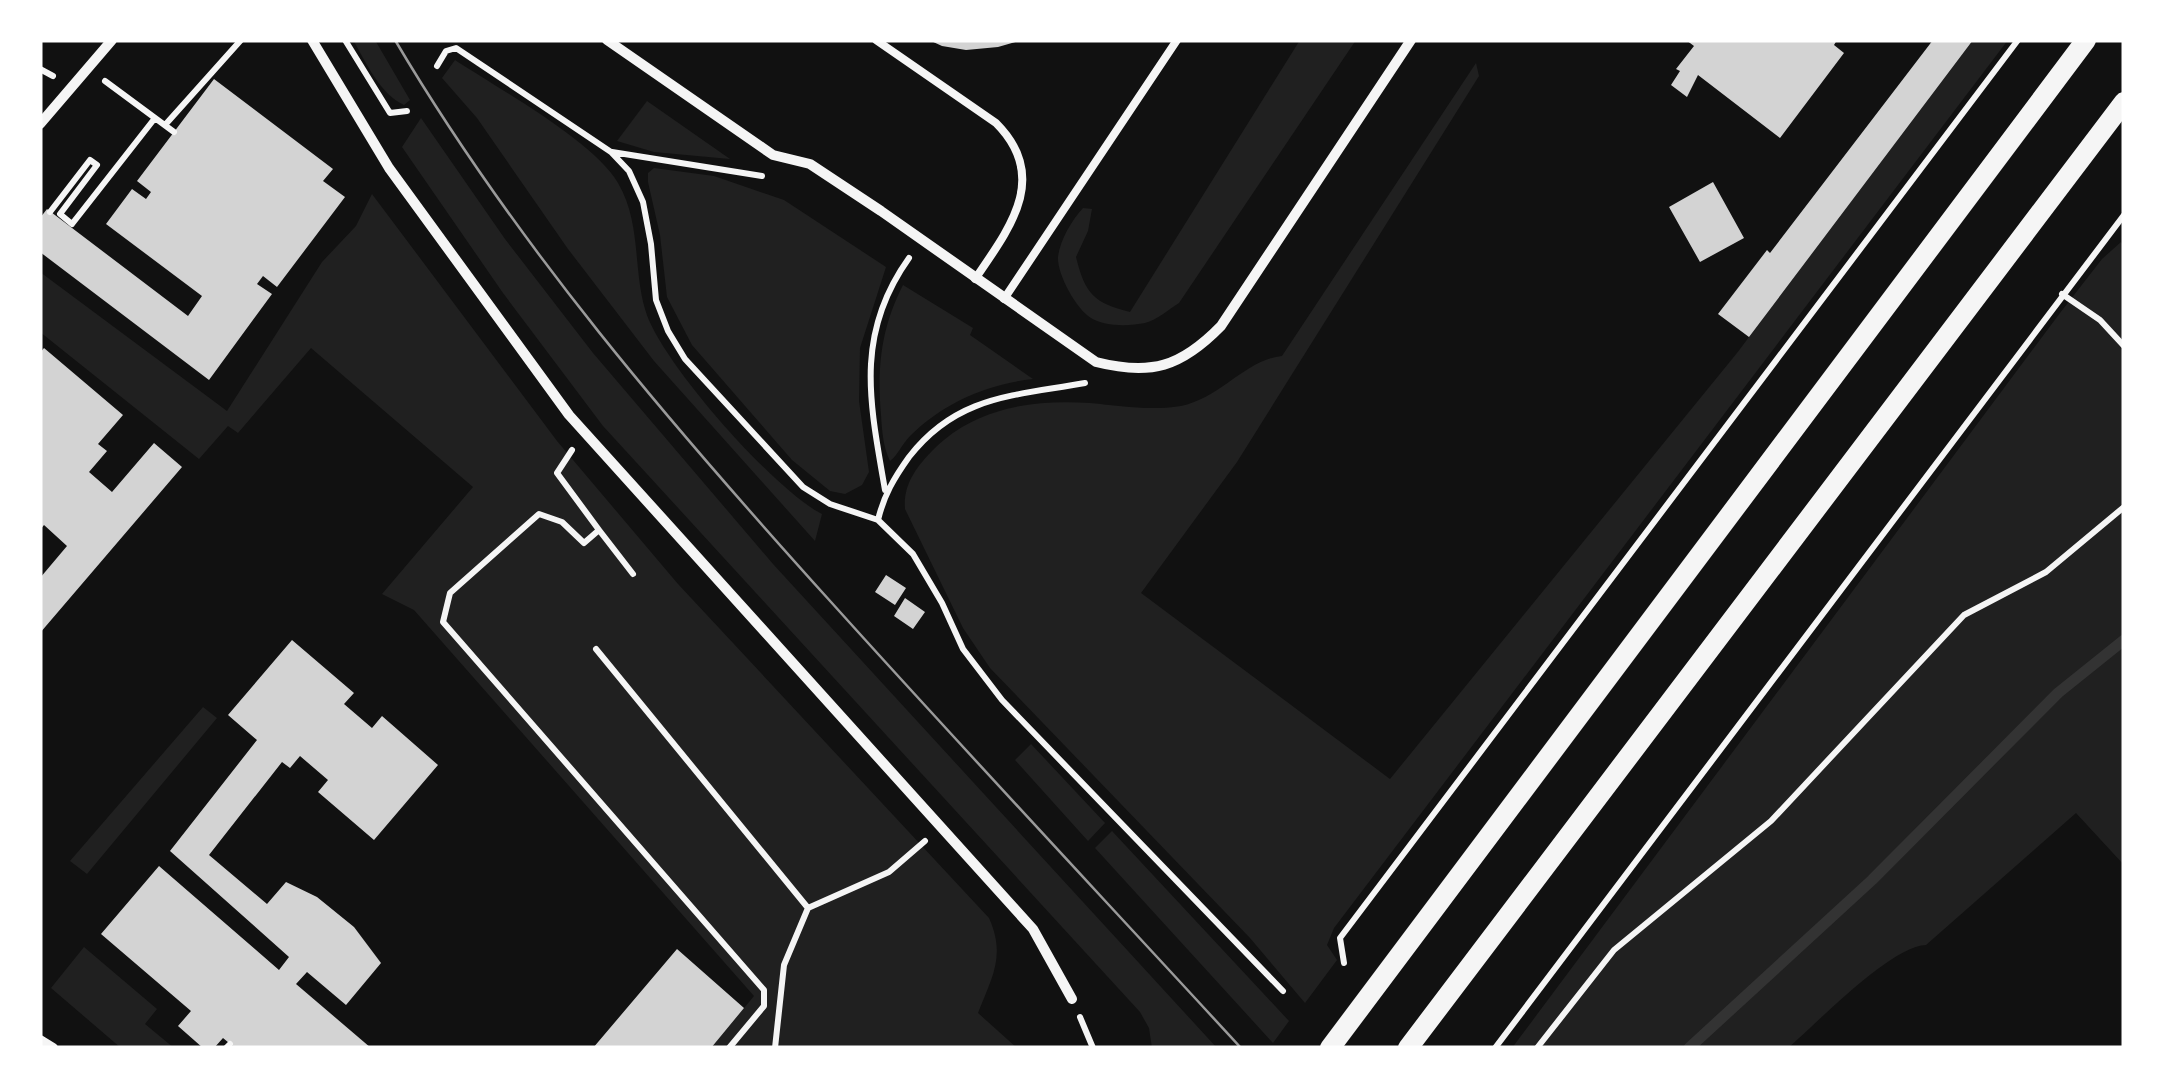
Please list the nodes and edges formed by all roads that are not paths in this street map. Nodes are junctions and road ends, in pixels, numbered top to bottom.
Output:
1 (112, 40) edge
2 (312, 40) edge
3 (607, 40) edge
4 (876, 40) edge
5 (1177, 40) edge
6 (1411, 40) edge
7 (2086, 40) edge
8 (2124, 102) edge
9 (40, 124) edge
10 (975, 278) junction
11 (1004, 299) junction
12 (1072, 999) road end
13 (40, 1040) edge
14 (52, 1048) edge
15 (1330, 1048) edge
16 (1408, 1048) edge

1 - 9 street
2 - 12 street
3 - 10 street
4 - 10 lane
5 - 11 lane
6 - 11 street
7 - 15 main road
8 - 16 main road
10 - 11 street
13 - 14 street

